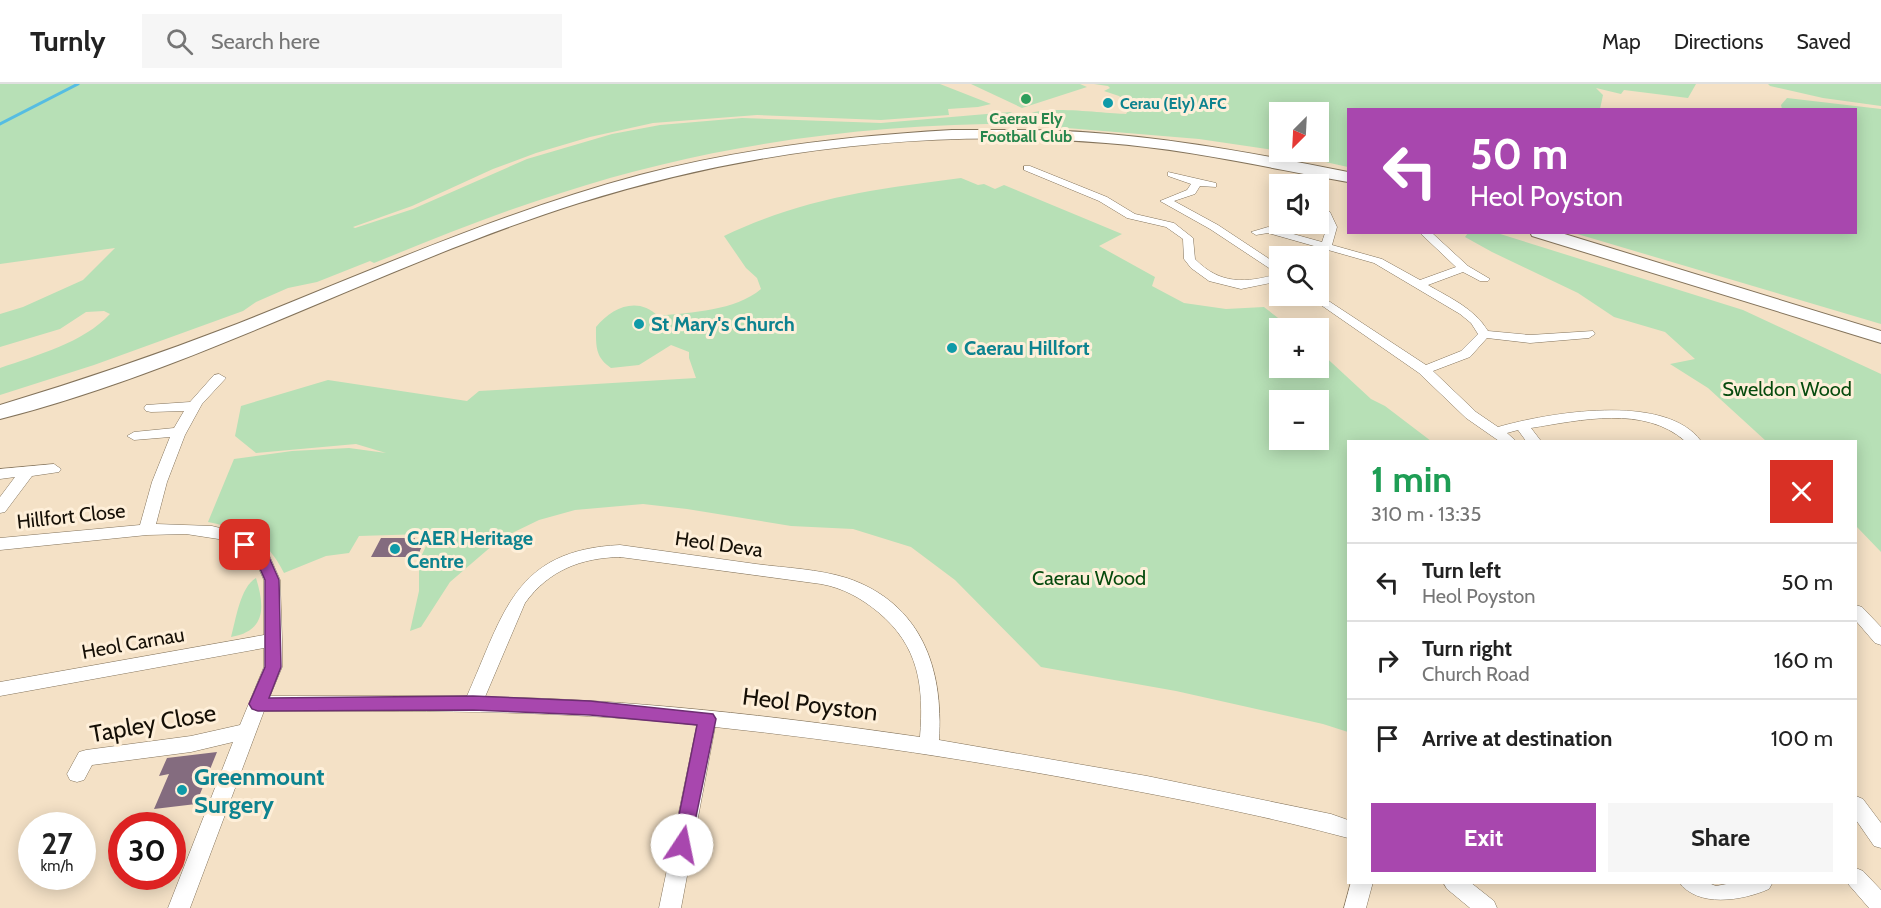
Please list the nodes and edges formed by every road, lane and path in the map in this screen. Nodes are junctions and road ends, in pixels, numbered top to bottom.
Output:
1 (1014, 132) junction
2 (1092, 135) junction
3 (1027, 168) dead end
4 (1347, 170) edge
5 (1170, 174) dead end
6 (1347, 177) edge
7 (1197, 183) junction
8 (1212, 185) dead end
9 (1329, 220) edge
10 (1256, 232) dead end
11 (1426, 234) edge
12 (1545, 234) edge
13 (1570, 234) edge
14 (1322, 246) edge
15 (1326, 246) edge
16 (1329, 248) edge
17 (1269, 264) edge
18 (1464, 268) junction
19 (1484, 279) dead end
20 (1269, 280) edge
21 (1418, 285) junction
22 (1329, 306) edge
23 (1563, 325) dead end
24 (1881, 328) edge
25 (1484, 334) junction
26 (1589, 334) dead end
27 (1572, 336) junction
28 (1881, 337) edge
29 (1424, 370) junction
30 (219, 378) dead end
31 (0, 401) edge
32 (194, 406) junction
33 (151, 408) dead end
34 (0, 412) edge
35 (1520, 424) junction
36 (181, 432) junction
37 (1496, 432) junction
38 (134, 436) dead end
39 (1508, 440) edge
40 (1533, 440) edge
41 (1693, 440) edge
42 (54, 469) dead end
43 (27, 472) junction
44 (0, 474) edge
45 (0, 508) edge
46 (147, 530) junction
47 (0, 544) edge
48 (1857, 612) edge
49 (1881, 638) edge
50 (273, 640) junction
51 (0, 689) edge
52 (473, 703) junction
53 (258, 704) junction
54 (707, 719) junction
55 (246, 731) junction
56 (929, 745) junction
57 (77, 774) dead end
58 (1857, 807) edge
59 (1347, 829) edge
60 (1881, 839) edge
61 (1857, 879) edge
62 (1361, 884) edge
63 (1456, 884) edge
64 (1693, 884) edge
65 (1757, 884) edge
66 (1881, 906) edge
67 (179, 908) edge
68 (670, 908) edge
69 (1355, 908) edge
70 (1486, 908) edge

1 - 2 main road
1 - 31 main road
1 - 34 main road
2 - 4 main road
2 - 6 main road
3 - 20 street
5 - 7 street
7 - 8 street
7 - 17 street
9 - 15 street
10 - 14 street
11 - 18 street
12 - 28 main road
13 - 24 main road
16 - 21 street
18 - 19 street
18 - 21 street
21 - 25 street
22 - 29 street
23 - 27 street
25 - 27 street
25 - 29 street
26 - 27 street
29 - 37 street
30 - 32 street
32 - 33 street
32 - 36 street
35 - 37 street
35 - 40 street
35 - 41 street
36 - 38 street
36 - 46 street
37 - 39 street
42 - 43 street
43 - 44 street
43 - 45 street
46 - 47 street, Hillfort Close
46 - 50 street, Hillfort Close
48 - 49 street
50 - 51 street, Heol Carnau
50 - 53 street, Hillfort Close
52 - 53 street, Heol Poyston
52 - 54 street, Heol Poyston
52 - 56 street, Heol Deva
53 - 55 street, Hillfort Close
54 - 56 street, Heol Poyston
54 - 68 street
55 - 57 street, Tapley Close
55 - 67 street, Hillfort Close
56 - 59 street, Heol Poyston
58 - 60 street
61 - 66 street
62 - 69 street
63 - 70 street
64 - 65 street

